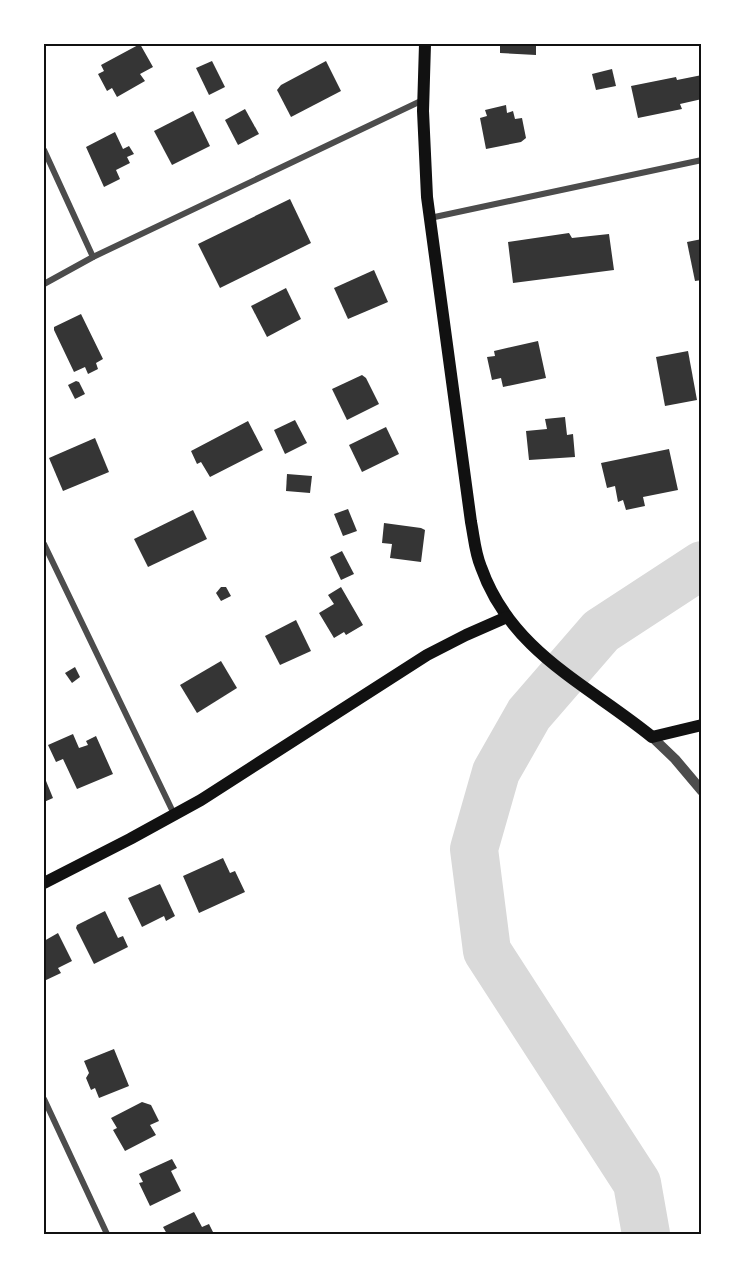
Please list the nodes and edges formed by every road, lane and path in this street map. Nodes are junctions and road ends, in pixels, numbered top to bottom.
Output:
1 (426, 44) edge
2 (423, 100) junction
3 (44, 150) edge
4 (702, 160) edge
5 (430, 218) junction
6 (93, 256) junction
7 (44, 285) edge
8 (44, 544) edge
9 (507, 618) junction
10 (702, 724) edge
11 (652, 737) junction
12 (702, 791) edge
13 (175, 815) junction
14 (44, 883) edge
15 (44, 1099) edge
16 (107, 1234) edge

1 - 2 main road
2 - 5 main road
2 - 6 street
3 - 6 street
4 - 5 street
5 - 9 main road
6 - 7 street
8 - 13 street
9 - 11 main road
9 - 13 main road
10 - 11 main road
11 - 12 street
13 - 14 main road
15 - 16 street

